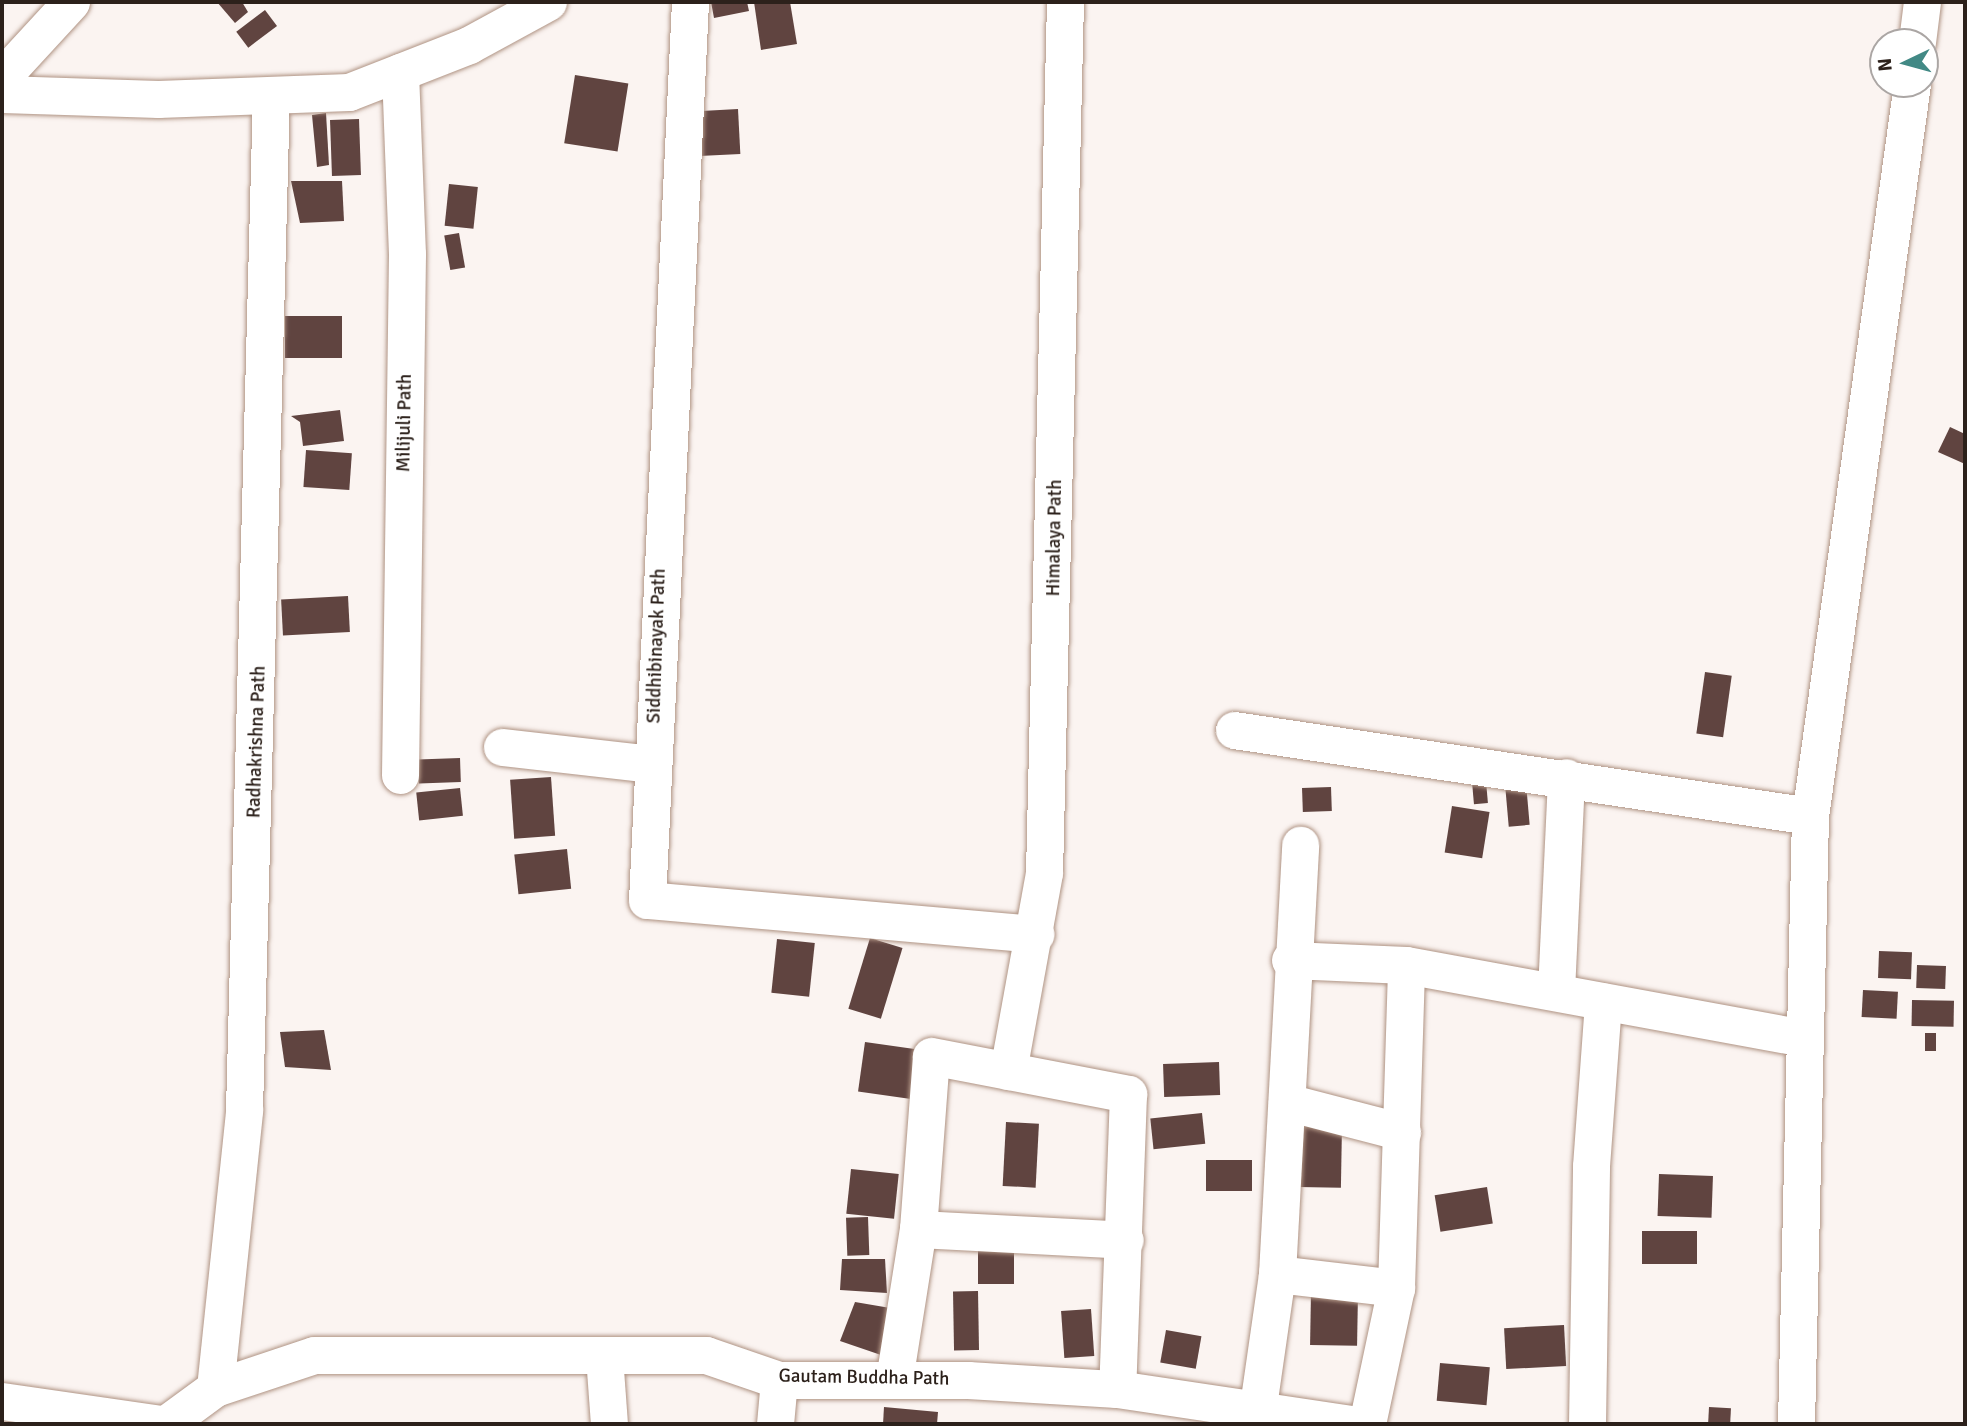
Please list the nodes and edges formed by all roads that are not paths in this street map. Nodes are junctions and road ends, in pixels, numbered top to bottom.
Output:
1 (71, 2) edge
2 (548, 2) edge
3 (690, 2) edge
4 (1065, 2) edge
5 (1922, 2) edge
6 (1919, 28) edge
7 (400, 72) junction
8 (2, 77) edge
9 (2, 94) edge
10 (271, 95) junction
11 (1910, 98) edge
12 (1234, 730) dead end
13 (502, 747) dead end
14 (652, 764) junction
15 (400, 775) dead end
16 (1566, 777) junction
17 (1810, 816) junction
18 (1300, 845) dead end
19 (1036, 934) junction
20 (1290, 960) junction
21 (1406, 965) junction
22 (1556, 991) junction
23 (1602, 1001) junction
24 (1802, 1038) junction
25 (1008, 1071) junction
26 (1287, 1102) junction
27 (1402, 1132) junction
28 (918, 1229) junction
29 (1125, 1240) junction
30 (1278, 1274) junction
31 (1396, 1288) junction
32 (604, 1356) junction
33 (779, 1380) junction
34 (894, 1380) junction
35 (215, 1388) junction
36 (1117, 1389) junction
37 (2, 1401) edge
38 (1258, 1406) junction
39 (1188, 1410) edge
40 (161, 1424) edge
41 (166, 1424) edge
42 (609, 1424) edge
43 (775, 1424) edge
44 (1351, 1424) edge
45 (1367, 1424) edge
46 (1587, 1424) edge
47 (1796, 1424) edge

1 - 8 street
2 - 7 street
3 - 14 street, Siddhibinayak Path
4 - 19 street, Himalaya Path
5 - 6 street
7 - 10 street
7 - 15 street, Milijuli Path
9 - 10 street
10 - 35 street, Radhakrishna Path
11 - 17 street
12 - 16 street
13 - 14 street
14 - 19 street, Siddhibinayak Path
16 - 17 street
16 - 22 street
17 - 24 street
18 - 20 street
19 - 25 street, Himalaya Path
20 - 21 street
20 - 26 street
21 - 22 street
21 - 27 street
22 - 23 street
23 - 24 street
23 - 46 street
24 - 47 street
25 - 28 street
25 - 29 street
26 - 27 street
26 - 30 street
27 - 31 street
28 - 29 street
28 - 34 street
29 - 36 street
30 - 31 street
30 - 38 street
31 - 45 street
32 - 33 street, Gautam Buddha Path
32 - 35 street, Gautam Buddha Path
32 - 42 street
33 - 34 street, Gautam Buddha Path
33 - 43 street
34 - 36 street, Gautam Buddha Path
35 - 41 street, Gautam Buddha Path
36 - 39 street, Gautam Buddha Path
37 - 40 street
38 - 39 street, Gautam Buddha Path
38 - 44 street, Gautam Buddha Path

